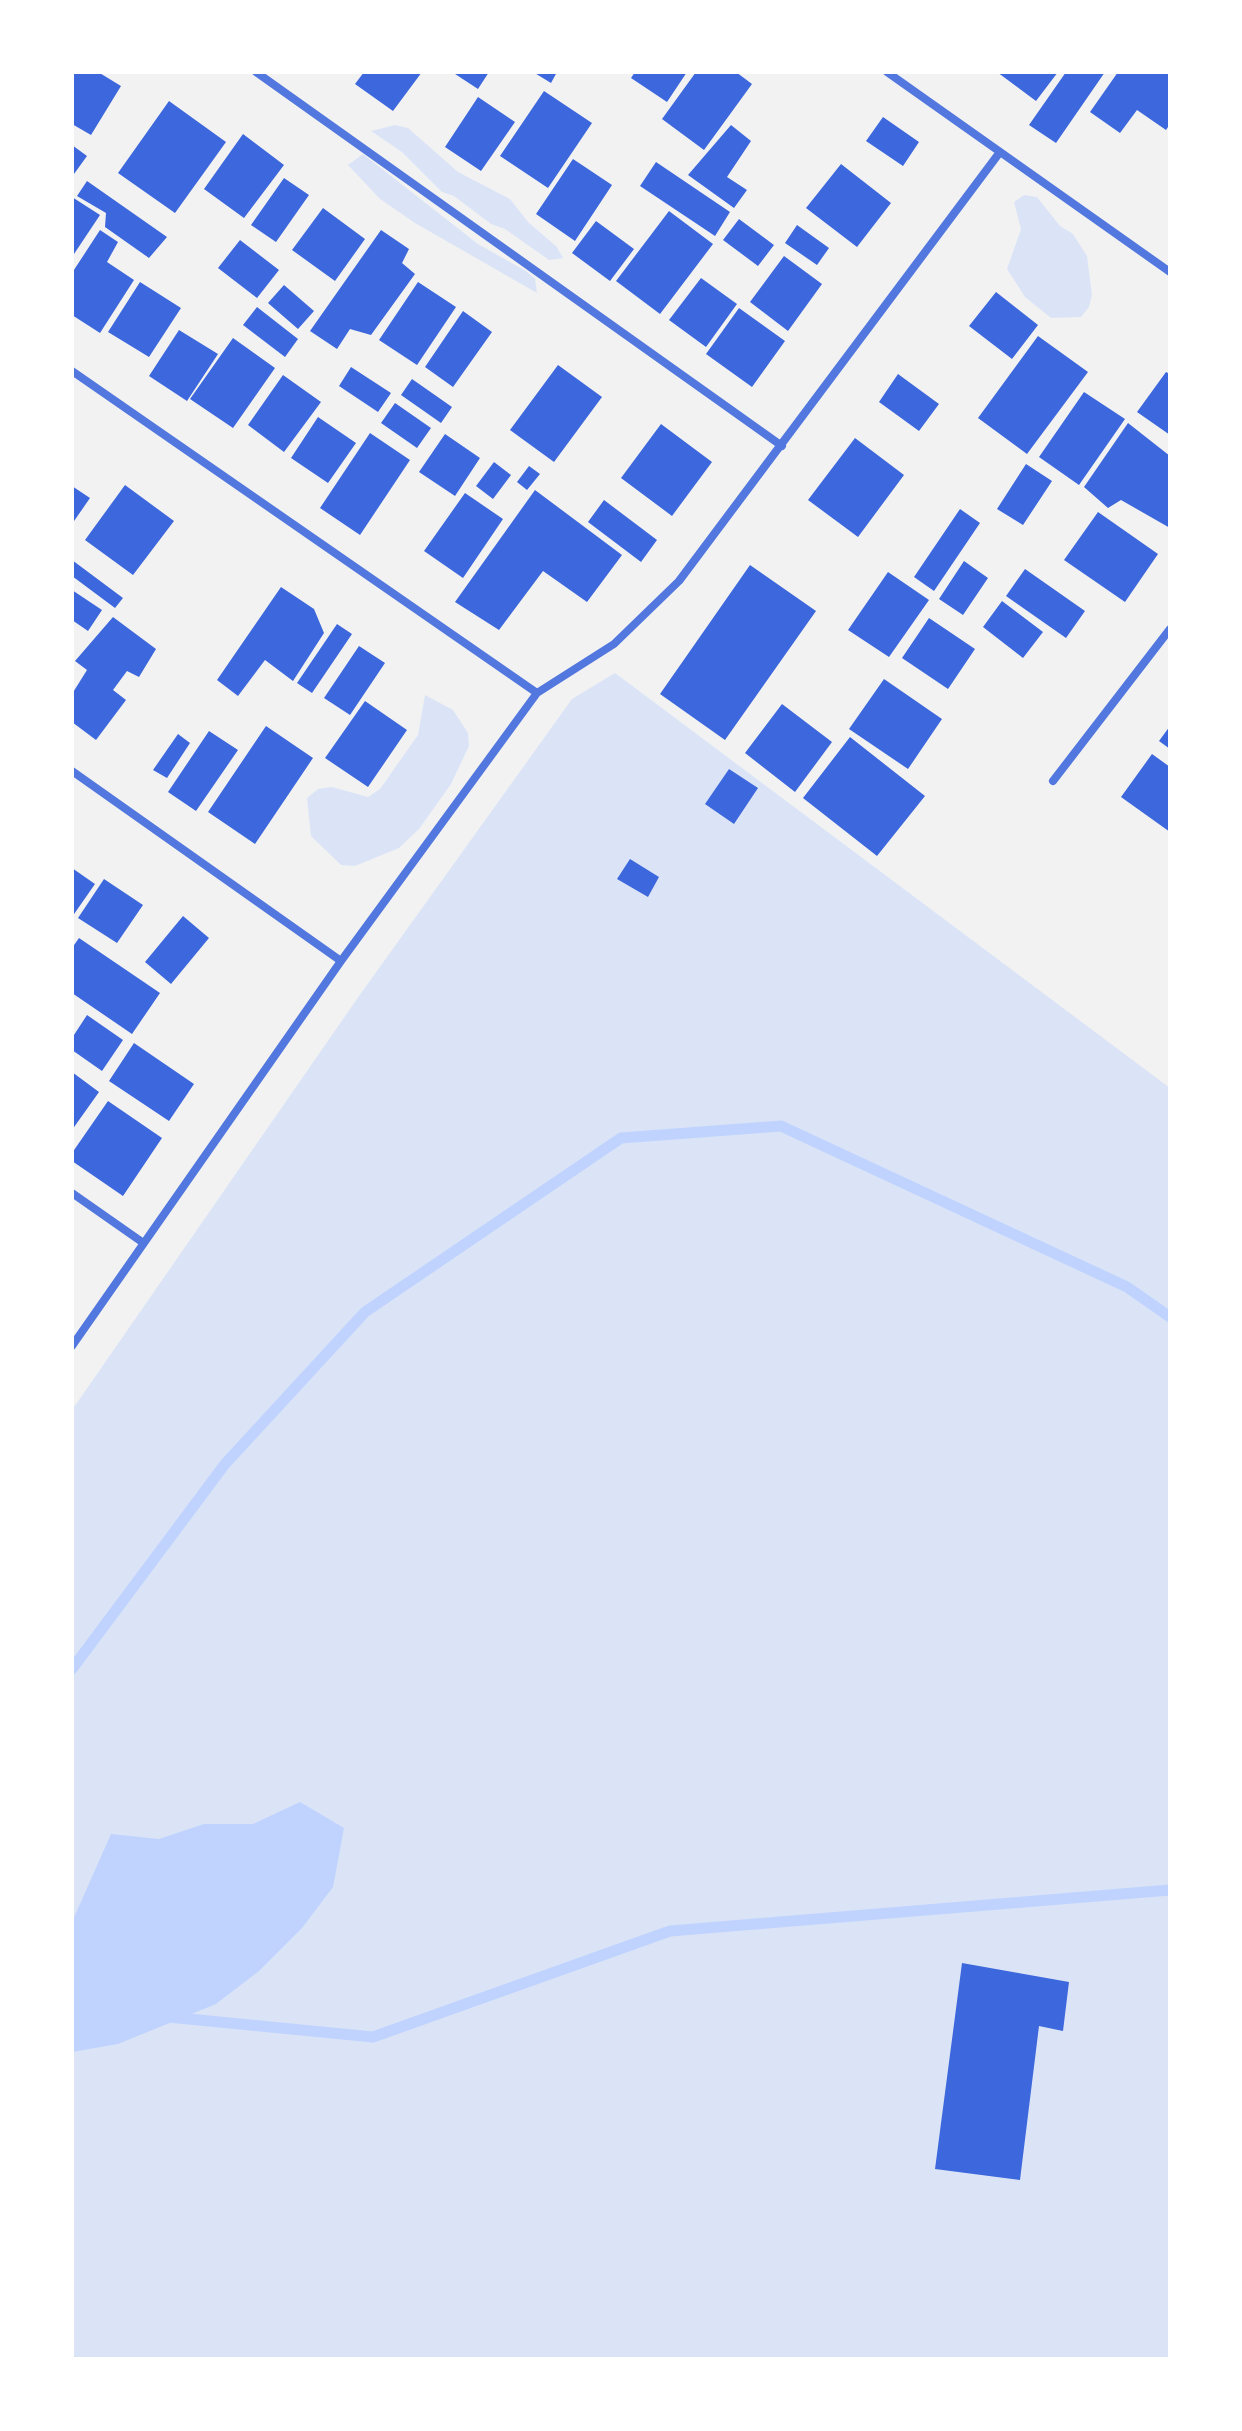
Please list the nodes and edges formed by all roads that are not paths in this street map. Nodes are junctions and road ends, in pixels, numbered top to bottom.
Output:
1 (256, 72) edge
2 (887, 72) edge
3 (1000, 152) junction
4 (1170, 272) edge
5 (72, 371) edge
6 (782, 446) junction
7 (1170, 629) edge
8 (537, 693) junction
9 (72, 771) edge
10 (1053, 781) dead end
11 (341, 961) junction
12 (72, 1193) edge
13 (142, 1242) junction
14 (72, 1346) edge

1 - 6 street
2 - 3 street
3 - 4 street
3 - 6 street
5 - 8 street
6 - 8 street
7 - 10 street
8 - 11 street
9 - 11 street
11 - 13 street
12 - 13 street
13 - 14 street

